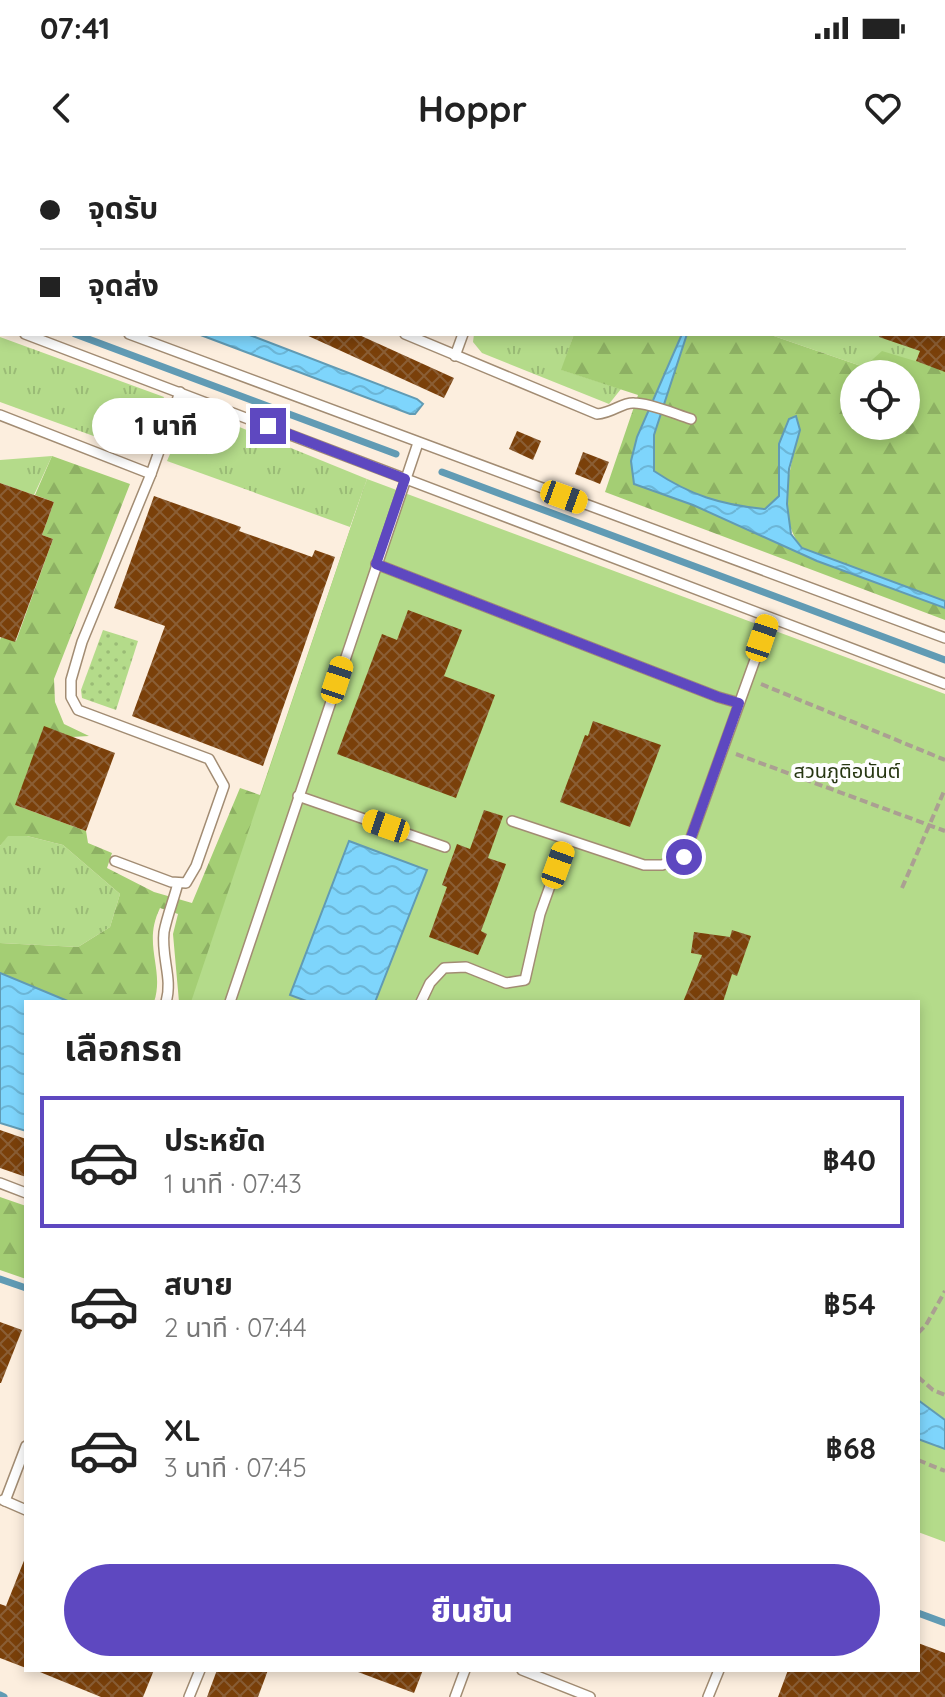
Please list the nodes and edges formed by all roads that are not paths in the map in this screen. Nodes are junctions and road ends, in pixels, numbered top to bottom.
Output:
1 (30, 336) edge
2 (134, 336) edge
3 (410, 336) edge
4 (462, 336) edge
5 (455, 356) junction
6 (180, 392) junction
7 (0, 415) edge
8 (691, 419) dead end
9 (418, 443) junction
10 (151, 474) junction
11 (405, 479) junction
12 (376, 564) junction
13 (770, 618) junction
14 (945, 638) edge
15 (945, 684) edge
16 (739, 703) junction
17 (298, 796) junction
18 (512, 821) dead end
19 (566, 841) junction
20 (445, 847) dead end
21 (115, 861) dead end
22 (178, 883) junction
23 (167, 1000) edge
24 (231, 1000) edge
25 (422, 1000) edge
26 (0, 1183) edge
27 (24, 1192) edge
28 (24, 1451) edge
29 (3, 1500) edge
30 (24, 1509) edge
31 (199, 1672) edge
32 (464, 1672) edge
33 (527, 1672) edge
34 (718, 1672) edge
35 (189, 1697) edge
36 (455, 1697) edge
37 (590, 1697) edge
38 (708, 1697) edge

1 - 6 lane
2 - 9 lane
3 - 5 lane
4 - 5 lane
5 - 8 lane
6 - 10 lane
6 - 11 lane
7 - 10 lane
9 - 11 lane
9 - 14 lane
10 - 22 lane
11 - 12 lane
11 - 13 lane
12 - 16 lane
12 - 17 lane
13 - 15 lane
13 - 16 lane
16 - 19 lane
17 - 20 lane
17 - 24 lane
18 - 19 lane
19 - 25 lane
21 - 22 lane
22 - 23 lane
26 - 27 lane
28 - 29 lane
29 - 30 lane
31 - 35 lane
32 - 36 lane
33 - 37 lane
34 - 38 lane

